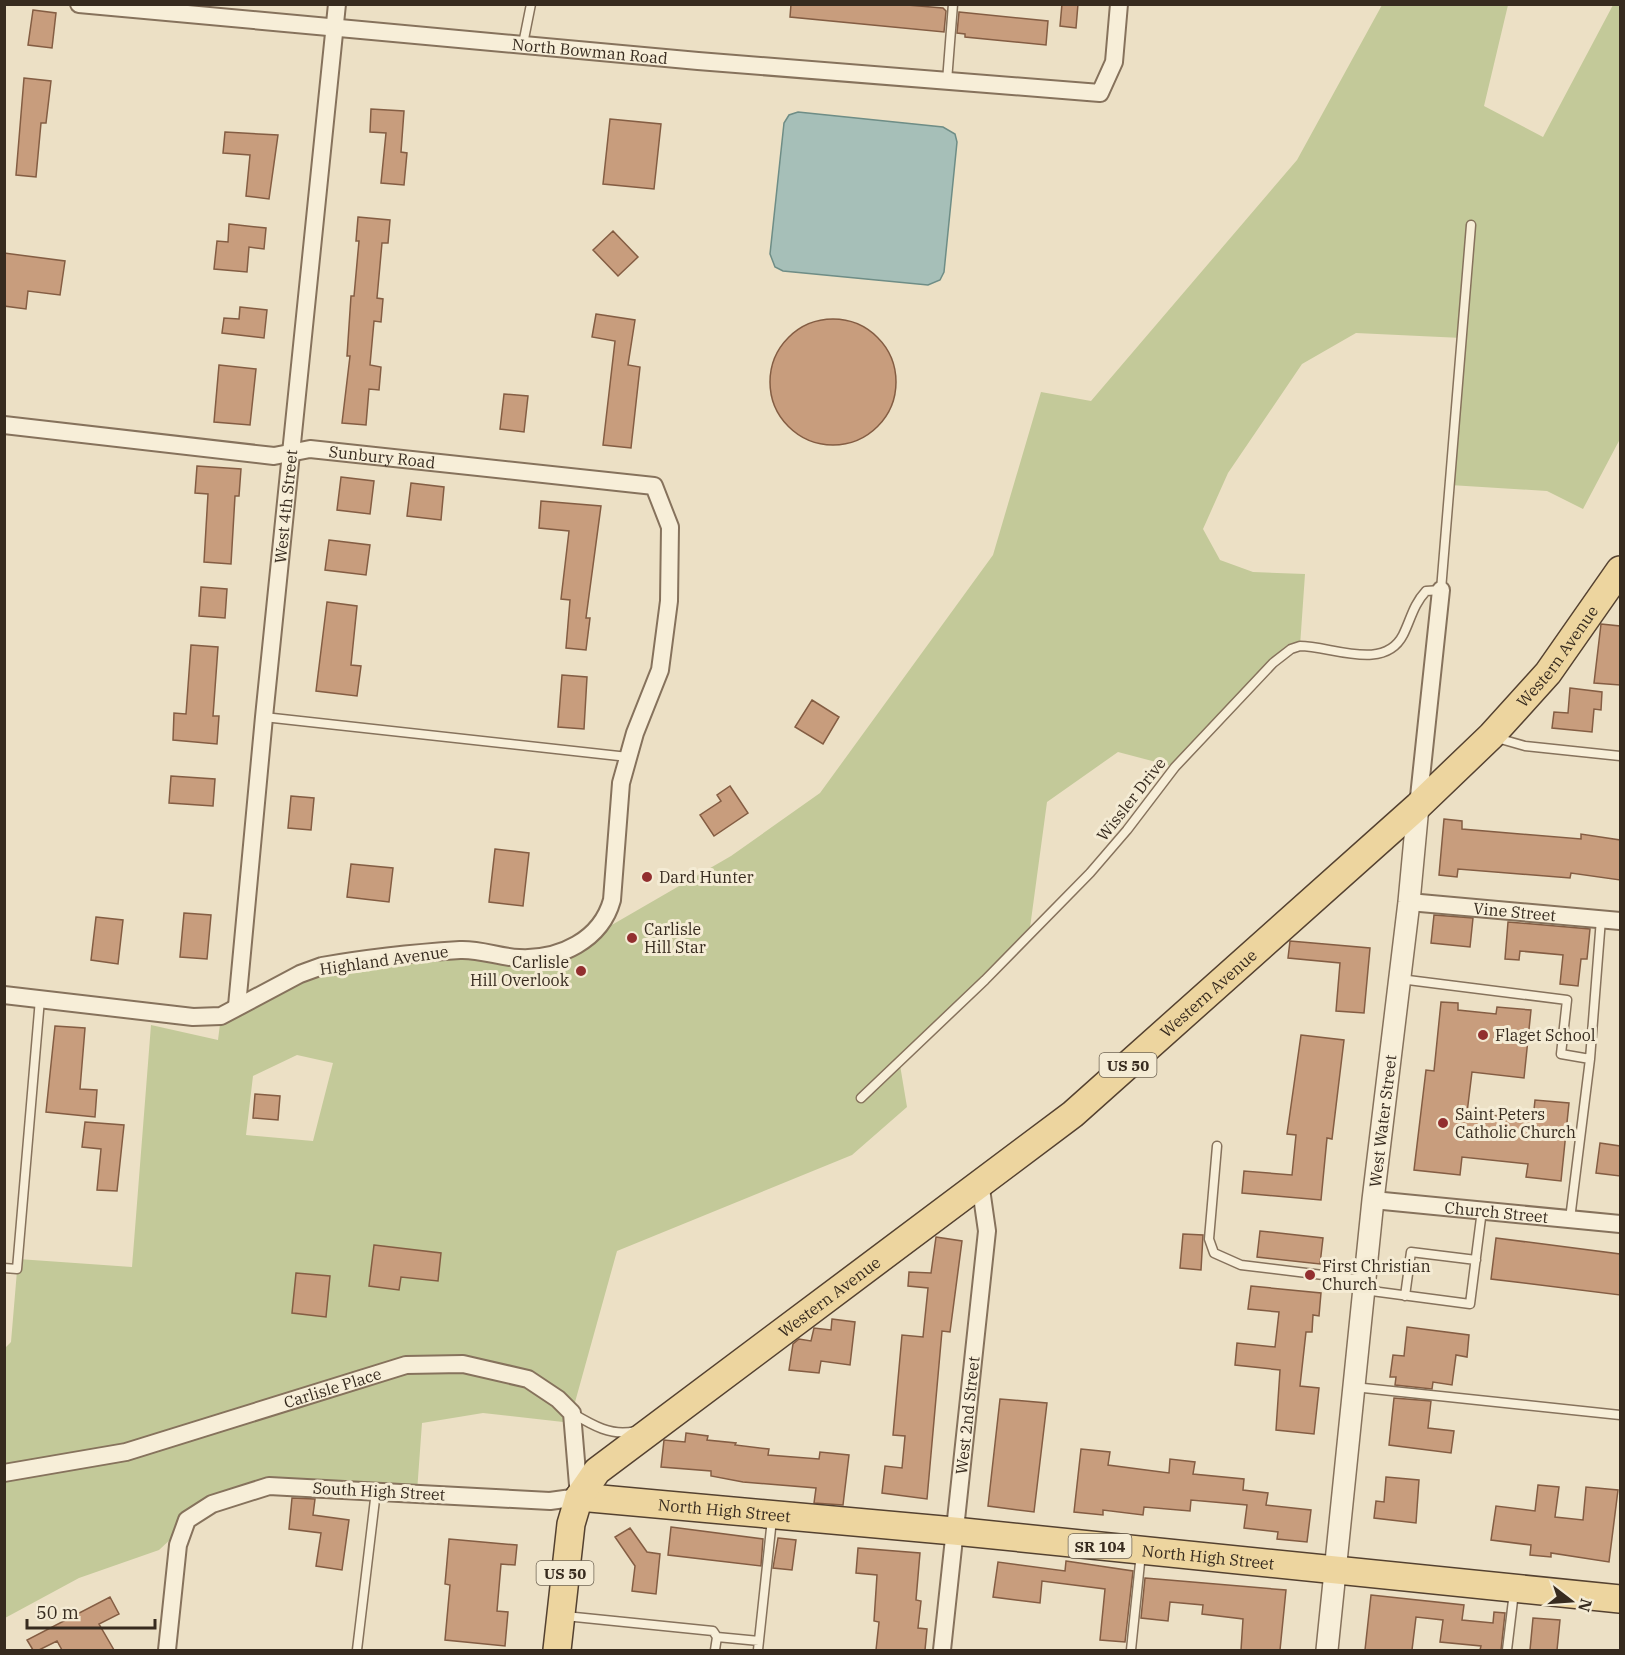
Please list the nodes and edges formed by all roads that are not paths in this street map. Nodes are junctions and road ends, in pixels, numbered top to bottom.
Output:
1 (79, 4) edge
2 (337, 4) edge
3 (531, 4) edge
4 (953, 4) edge
5 (1119, 4) edge
6 (334, 29) junction
7 (523, 44) junction
8 (947, 81) junction
9 (1472, 225) dead end
10 (4, 425) edge
11 (292, 452) junction
12 (654, 486) joint
13 (1620, 570) edge
14 (1441, 590) junction
15 (1612, 597) edge
16 (264, 717) junction
17 (1491, 736) junction
18 (1620, 756) edge
19 (628, 757) junction
20 (1418, 806) junction
21 (1409, 902) junction
22 (1601, 919) junction
23 (1620, 921) edge
24 (1400, 979) junction
25 (4, 995) edge
26 (40, 999) junction
27 (237, 1006) junction
28 (1590, 1059) junction
29 (861, 1098) dead end
30 (1217, 1146) dead end
31 (980, 1182) junction
32 (1373, 1200) junction
33 (1482, 1210) junction
34 (1570, 1219) junction
35 (1620, 1224) edge
36 (1476, 1260) junction
37 (4, 1268) edge
38 (1364, 1285) junction
39 (1405, 1296) junction
40 (1354, 1387) junction
41 (572, 1413) junction
42 (1620, 1415) edge
43 (656, 1427) junction
44 (4, 1473) edge
45 (376, 1490) junction
46 (579, 1497) junction
47 (772, 1515) junction
48 (954, 1531) junction
49 (1142, 1550) junction
50 (1334, 1570) junction
51 (1514, 1588) junction
52 (1620, 1599) edge
53 (561, 1615) junction
54 (717, 1637) junction
55 (758, 1646) edge
56 (167, 1650) edge
57 (357, 1650) edge
58 (557, 1650) edge
59 (715, 1650) edge
60 (942, 1650) edge
61 (1131, 1650) edge
62 (1327, 1650) edge
63 (1507, 1650) edge

1 - 6 street, North Bowman Road
2 - 6 street, West 4th Street
3 - 7 lane
4 - 8 lane
5 - 8 street, North Bowman Road
6 - 7 street, North Bowman Road
6 - 11 street, West 4th Street
7 - 8 street, North Bowman Road
9 - 14 lane
10 - 11 street, Sunbury Road
11 - 12 street, Sunbury Road
11 - 16 street, West 4th Street
12 - 19 street, Highland Avenue
13 - 15 main road, Western Avenue / US 50
14 - 20 street, West Water Street
14 - 29 lane, Wissler Drive
15 - 17 main road, Western Avenue / US 50
16 - 19 lane
16 - 27 street, West 4th Street
17 - 18 lane
17 - 20 main road, Western Avenue / US 50
19 - 27 street, Highland Avenue
20 - 21 street, West Water Street
20 - 31 main road, Western Avenue / US 50
21 - 22 street, Vine Street
21 - 24 street, West Water Street
22 - 23 street, Vine Street
22 - 28 lane
24 - 28 lane
24 - 32 street, West Water Street
25 - 26 street, Highland Avenue
26 - 27 street, Highland Avenue
26 - 37 lane
28 - 34 lane
30 - 38 lane
31 - 43 main road, Western Avenue / US 50
31 - 48 street, West 2nd Street
32 - 33 street, Church Street
32 - 38 street, West Water Street
33 - 34 street, Church Street
33 - 36 lane
34 - 35 street, Church Street
36 - 39 lane
36 - 39 lane
38 - 39 lane
38 - 40 street, West Water Street
40 - 42 lane
40 - 50 street, West Water Street
41 - 43 lane
41 - 44 street, Carlisle Place
41 - 46 street
43 - 46 main road, Western Avenue / US 50
45 - 46 street, South High Street
45 - 56 street, South High Street
45 - 57 lane
46 - 47 main road, North High Street / SR 104
46 - 53 main road, US 50
47 - 48 main road, North High Street / SR 104
47 - 55 lane
48 - 49 main road, North High Street / SR 104
48 - 60 street, West 2nd Street
49 - 50 main road, North High Street / SR 104
49 - 61 lane
50 - 51 main road, North High Street / SR 104
50 - 62 street, West Water Street
51 - 52 main road, North High Street / SR 104
51 - 63 lane
53 - 54 lane
53 - 58 main road, US 50
54 - 55 lane
54 - 59 lane

